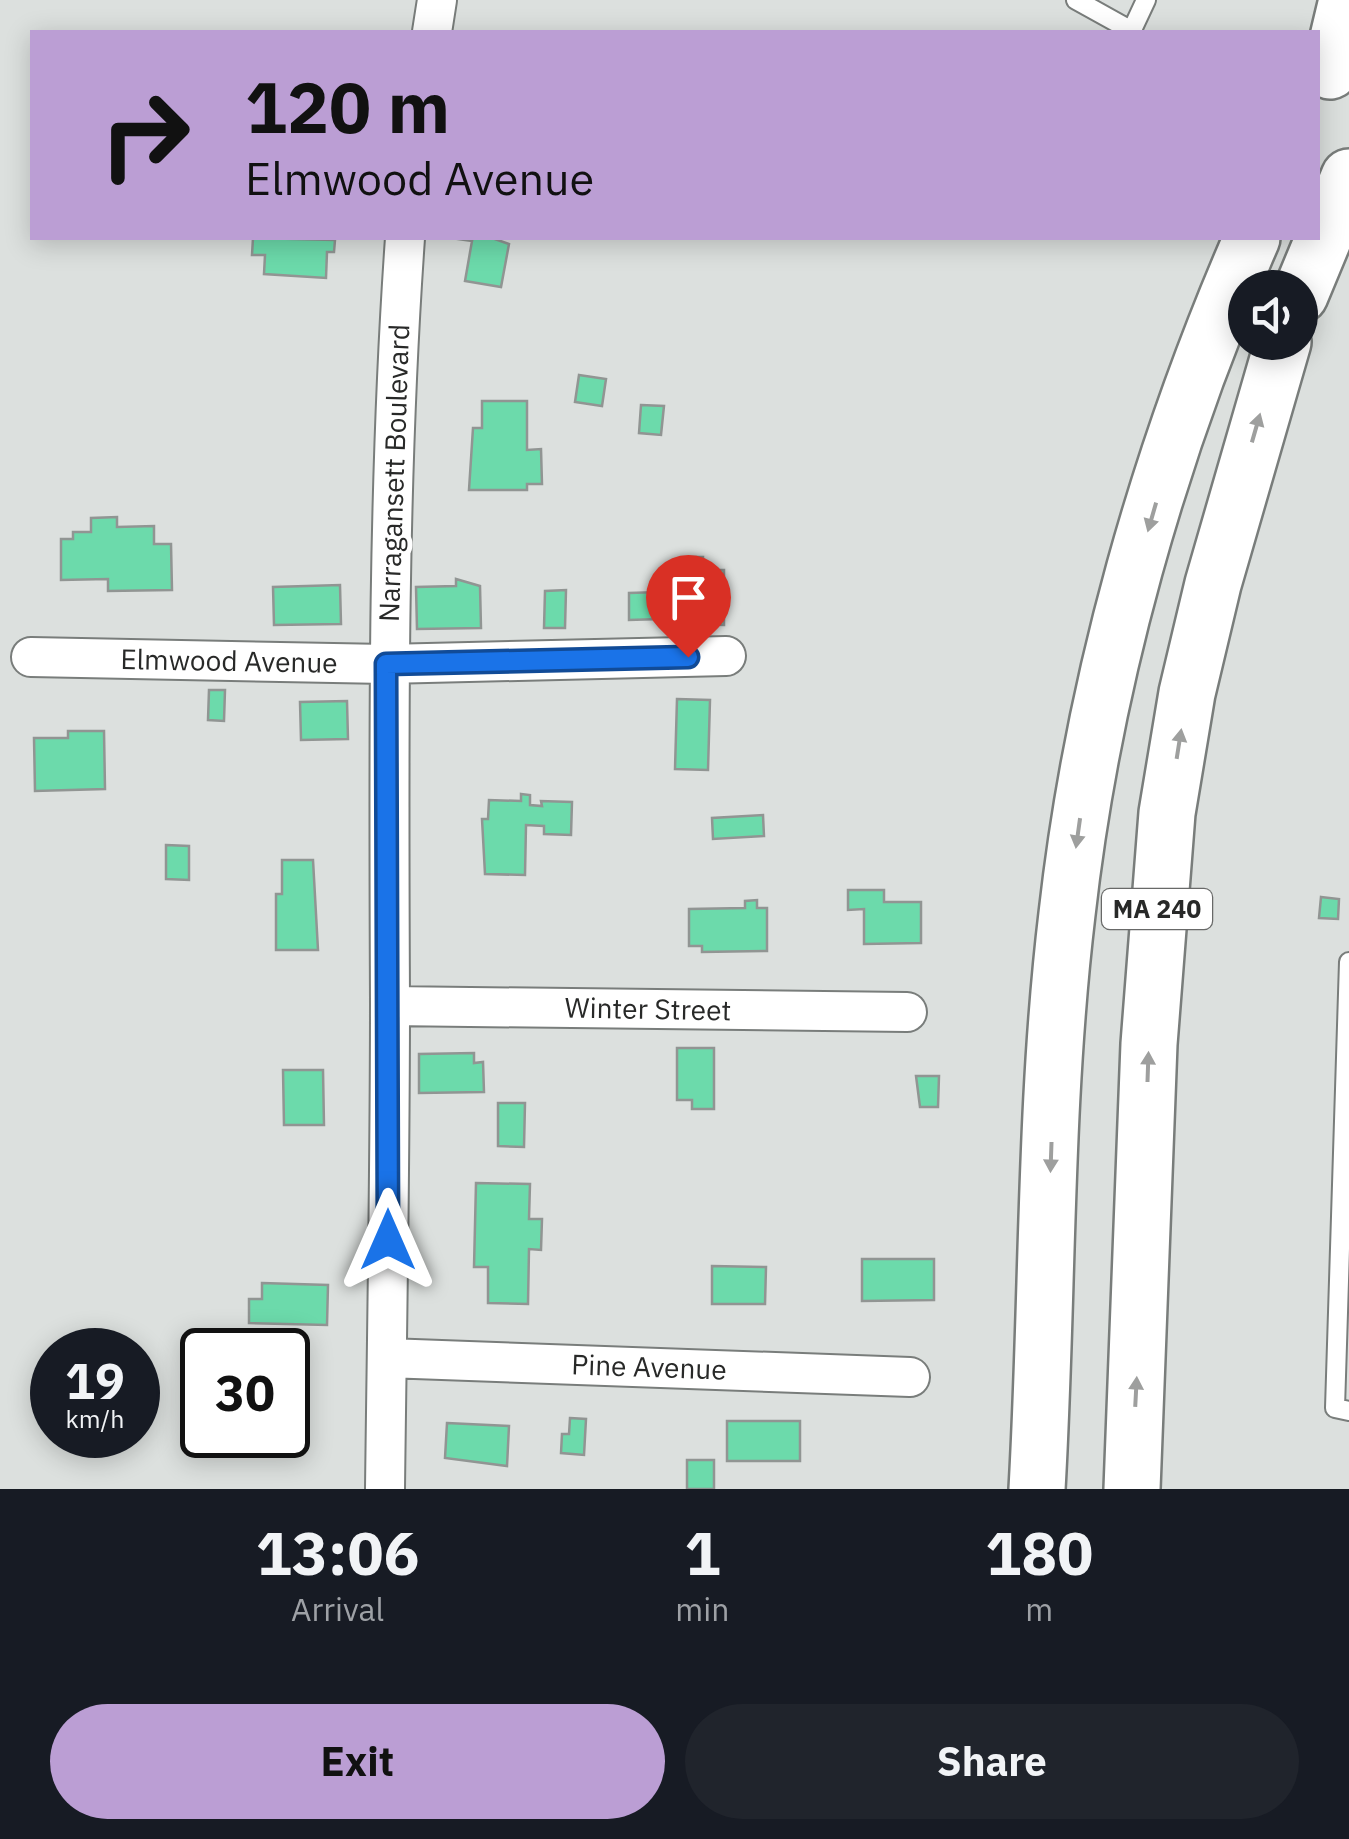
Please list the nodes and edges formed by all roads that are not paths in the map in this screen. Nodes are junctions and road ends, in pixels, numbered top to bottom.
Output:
1 (438, 0) edge
2 (1076, 0) edge
3 (1146, 0) edge
4 (1347, 0) edge
5 (432, 30) edge
6 (1128, 30) edge
7 (1133, 30) edge
8 (1332, 67) edge
9 (1349, 177) edge
10 (1337, 210) edge
11 (406, 240) edge
12 (1251, 240) edge
13 (1311, 270) edge
14 (1278, 360) edge
15 (726, 656) dead end
16 (31, 657) dead end
17 (386, 664) junction
18 (1349, 962) edge
19 (390, 1006) junction
20 (907, 1012) dead end
21 (387, 1358) junction
22 (910, 1377) dead end
23 (1349, 1411) edge
24 (386, 1489) edge
25 (1037, 1489) edge
26 (1132, 1489) edge

1 - 5 street
2 - 6 lane
3 - 7 lane
4 - 8 highway
9 - 10 highway
10 - 13 highway
11 - 17 street, Narragansett Boulevard
12 -> 25 highway, MA 240
26 -> 14 highway, MA 240
15 - 17 street, Elmwood Avenue
16 - 17 street, Elmwood Avenue
17 - 19 street, Narragansett Boulevard
18 - 23 lane
19 - 20 street, Winter Street
19 - 21 street, Narragansett Boulevard
21 - 22 street, Pine Avenue
21 - 24 street, Narragansett Boulevard

